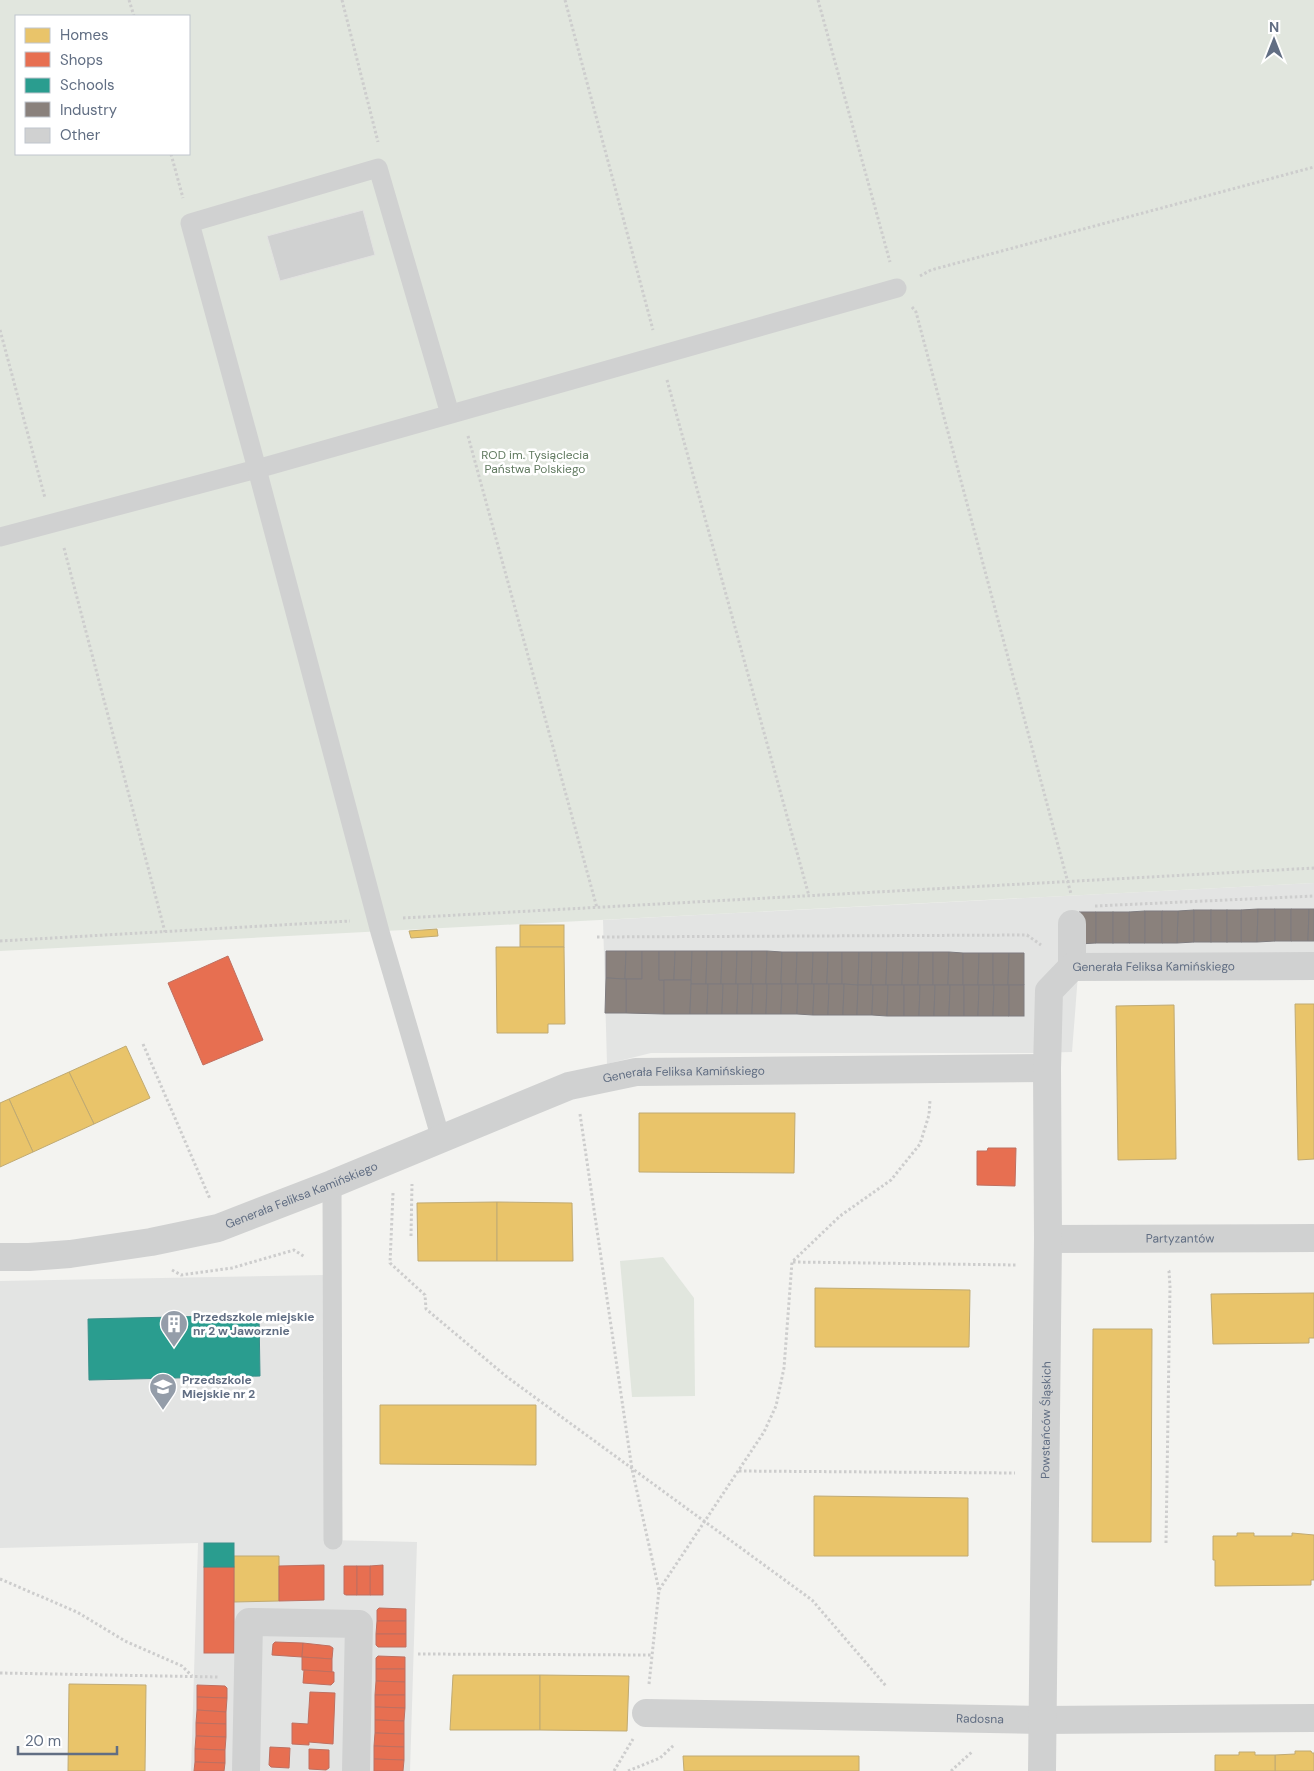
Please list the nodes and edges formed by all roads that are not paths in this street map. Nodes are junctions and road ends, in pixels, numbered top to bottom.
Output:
1 (897, 288) road end
2 (450, 414) junction
3 (257, 468) junction
4 (0, 537) edge
5 (1081, 915) road end
6 (1314, 966) edge
7 (1072, 967) junction
8 (1047, 1068) junction
9 (441, 1139) junction
10 (332, 1184) junction
11 (1314, 1238) edge
12 (1048, 1240) junction
13 (0, 1257) edge
14 (333, 1540) dead end
15 (646, 1713) road end
16 (1314, 1718) edge
17 (1042, 1720) junction
18 (246, 1771) edge
19 (356, 1771) edge
20 (1042, 1771) edge

1 - 2 lane
2 - 3 lane
2 - 3 lane
3 - 4 lane
3 - 9 lane
5 - 7 street
6 - 7 street, Generała Feliksa Kamińskiego
7 - 8 street, Generała Feliksa Kamińskiego
8 - 9 street, Generała Feliksa Kamińskiego
8 - 12 street, Powstańców Śląskich
9 - 10 street, Generała Feliksa Kamińskiego
10 - 13 street, Generała Feliksa Kamińskiego
10 - 14 lane
11 - 12 street, Partyzantów
12 - 17 street, Powstańców Śląskich
15 - 17 street, Radosna
16 - 17 street, Radosna
17 - 20 street, Powstańców Śląskich
18 - 19 street

